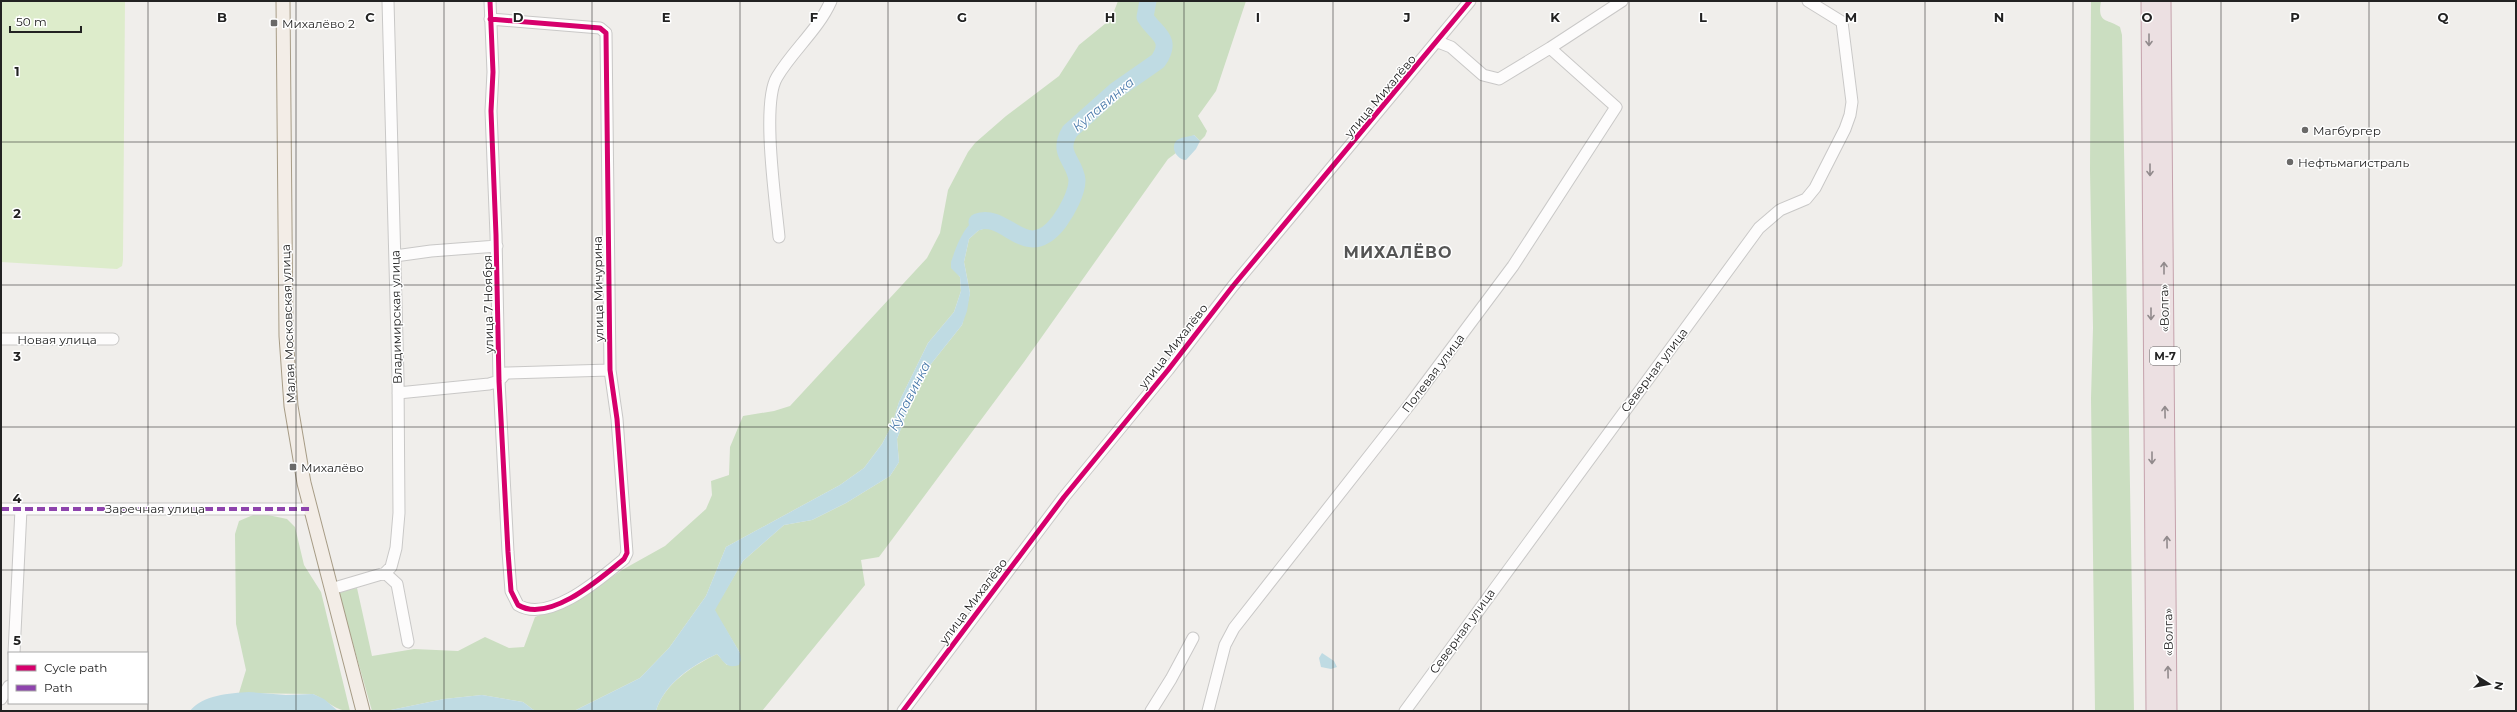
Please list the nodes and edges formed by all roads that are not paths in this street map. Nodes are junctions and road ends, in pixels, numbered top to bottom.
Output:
1 (283, 1) edge
2 (388, 1) edge
3 (490, 1) edge
4 (831, 1) edge
5 (1470, 1) edge
6 (1622, 1) edge
7 (1808, 1) edge
8 (2149, 1) edge
9 (2163, 1) edge
10 (490, 19) junction
11 (1438, 42) junction
12 (1550, 48) junction
13 (779, 237) dead end
14 (497, 246) junction
15 (395, 256) junction
16 (1, 339) edge
17 (113, 339) dead end
18 (610, 370) junction
19 (499, 381) junction
20 (398, 393) junction
21 (1, 509) edge
22 (20, 509) junction
23 (310, 509) junction
24 (385, 573) junction
25 (331, 589) junction
26 (518, 605) joint
27 (1192, 638) dead end
28 (408, 642) dead end
29 (14, 652) edge
30 (8, 688) edge
31 (1, 699) edge
32 (363, 711) edge
33 (903, 711) edge
34 (1151, 711) edge
35 (1208, 711) edge
36 (1405, 711) edge
37 (2154, 711) edge
38 (2169, 711) edge

1 - 23 main road, Малая Московская улица
2 - 15 street, Владимирская улица
3 - 10 street, улица 7 Ноября
4 - 13 street
5 - 11 street, улица Михалёво
6 - 12 street
7 - 36 street, Северная улица
8 -> 37 highway, «Волга» / М-7
38 -> 9 highway, «Волга» / М-7
10 - 14 street, улица 7 Ноября
10 - 18 street, улица Мичурина
11 - 12 street
11 - 33 street, улица Михалёво
12 - 35 street, Полевая улица
14 - 15 street
14 - 19 street, улица 7 Ноября
15 - 20 street, Владимирская улица
16 - 17 street, Новая улица
18 - 19 street
18 - 26 street, улица Мичурина
19 - 20 street
19 - 26 street, улица 7 Ноября
20 - 24 street, Владимирская улица
21 - 22 street, Заречная улица
22 - 23 street, Заречная улица
22 - 29 street
23 - 25 main road, Малая Московская улица
24 - 25 street
24 - 28 street
25 - 32 main road, Малая Московская улица
27 - 34 street
30 - 31 street

